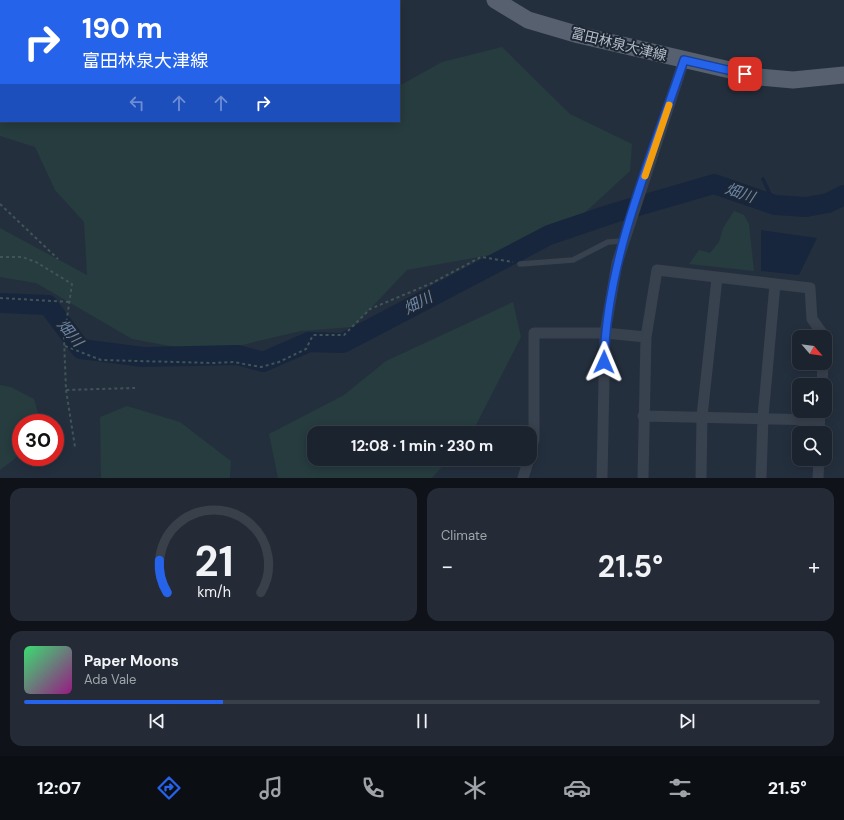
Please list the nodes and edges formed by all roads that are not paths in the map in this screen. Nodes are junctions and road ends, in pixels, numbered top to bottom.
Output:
1 (495, 0) edge
2 (684, 60) junction
3 (844, 75) edge
4 (623, 241) junction
5 (520, 264) road end
6 (717, 278) junction
7 (775, 284) junction
8 (820, 330) edge
9 (605, 333) junction
10 (646, 337) junction
11 (643, 416) junction
12 (702, 416) junction
13 (792, 416) edge
14 (763, 417) junction
15 (534, 426) edge
16 (527, 466) edge
17 (819, 466) edge
18 (523, 478) edge
19 (602, 478) edge
20 (643, 478) edge
21 (701, 478) edge
22 (761, 478) edge
23 (818, 478) edge

1 - 2 main road, 富田林泉大津線
2 - 3 main road, 富田林泉大津線
2 - 4 street
4 - 5 lane
4 - 9 street
6 - 7 street
6 - 10 street
6 - 12 street
7 - 8 street
7 - 14 street
9 - 10 street
9 - 15 street
9 - 19 street
10 - 11 street
11 - 12 street
11 - 20 street
12 - 14 street
12 - 21 street
13 - 14 street
14 - 22 street
16 - 18 street
17 - 23 street

